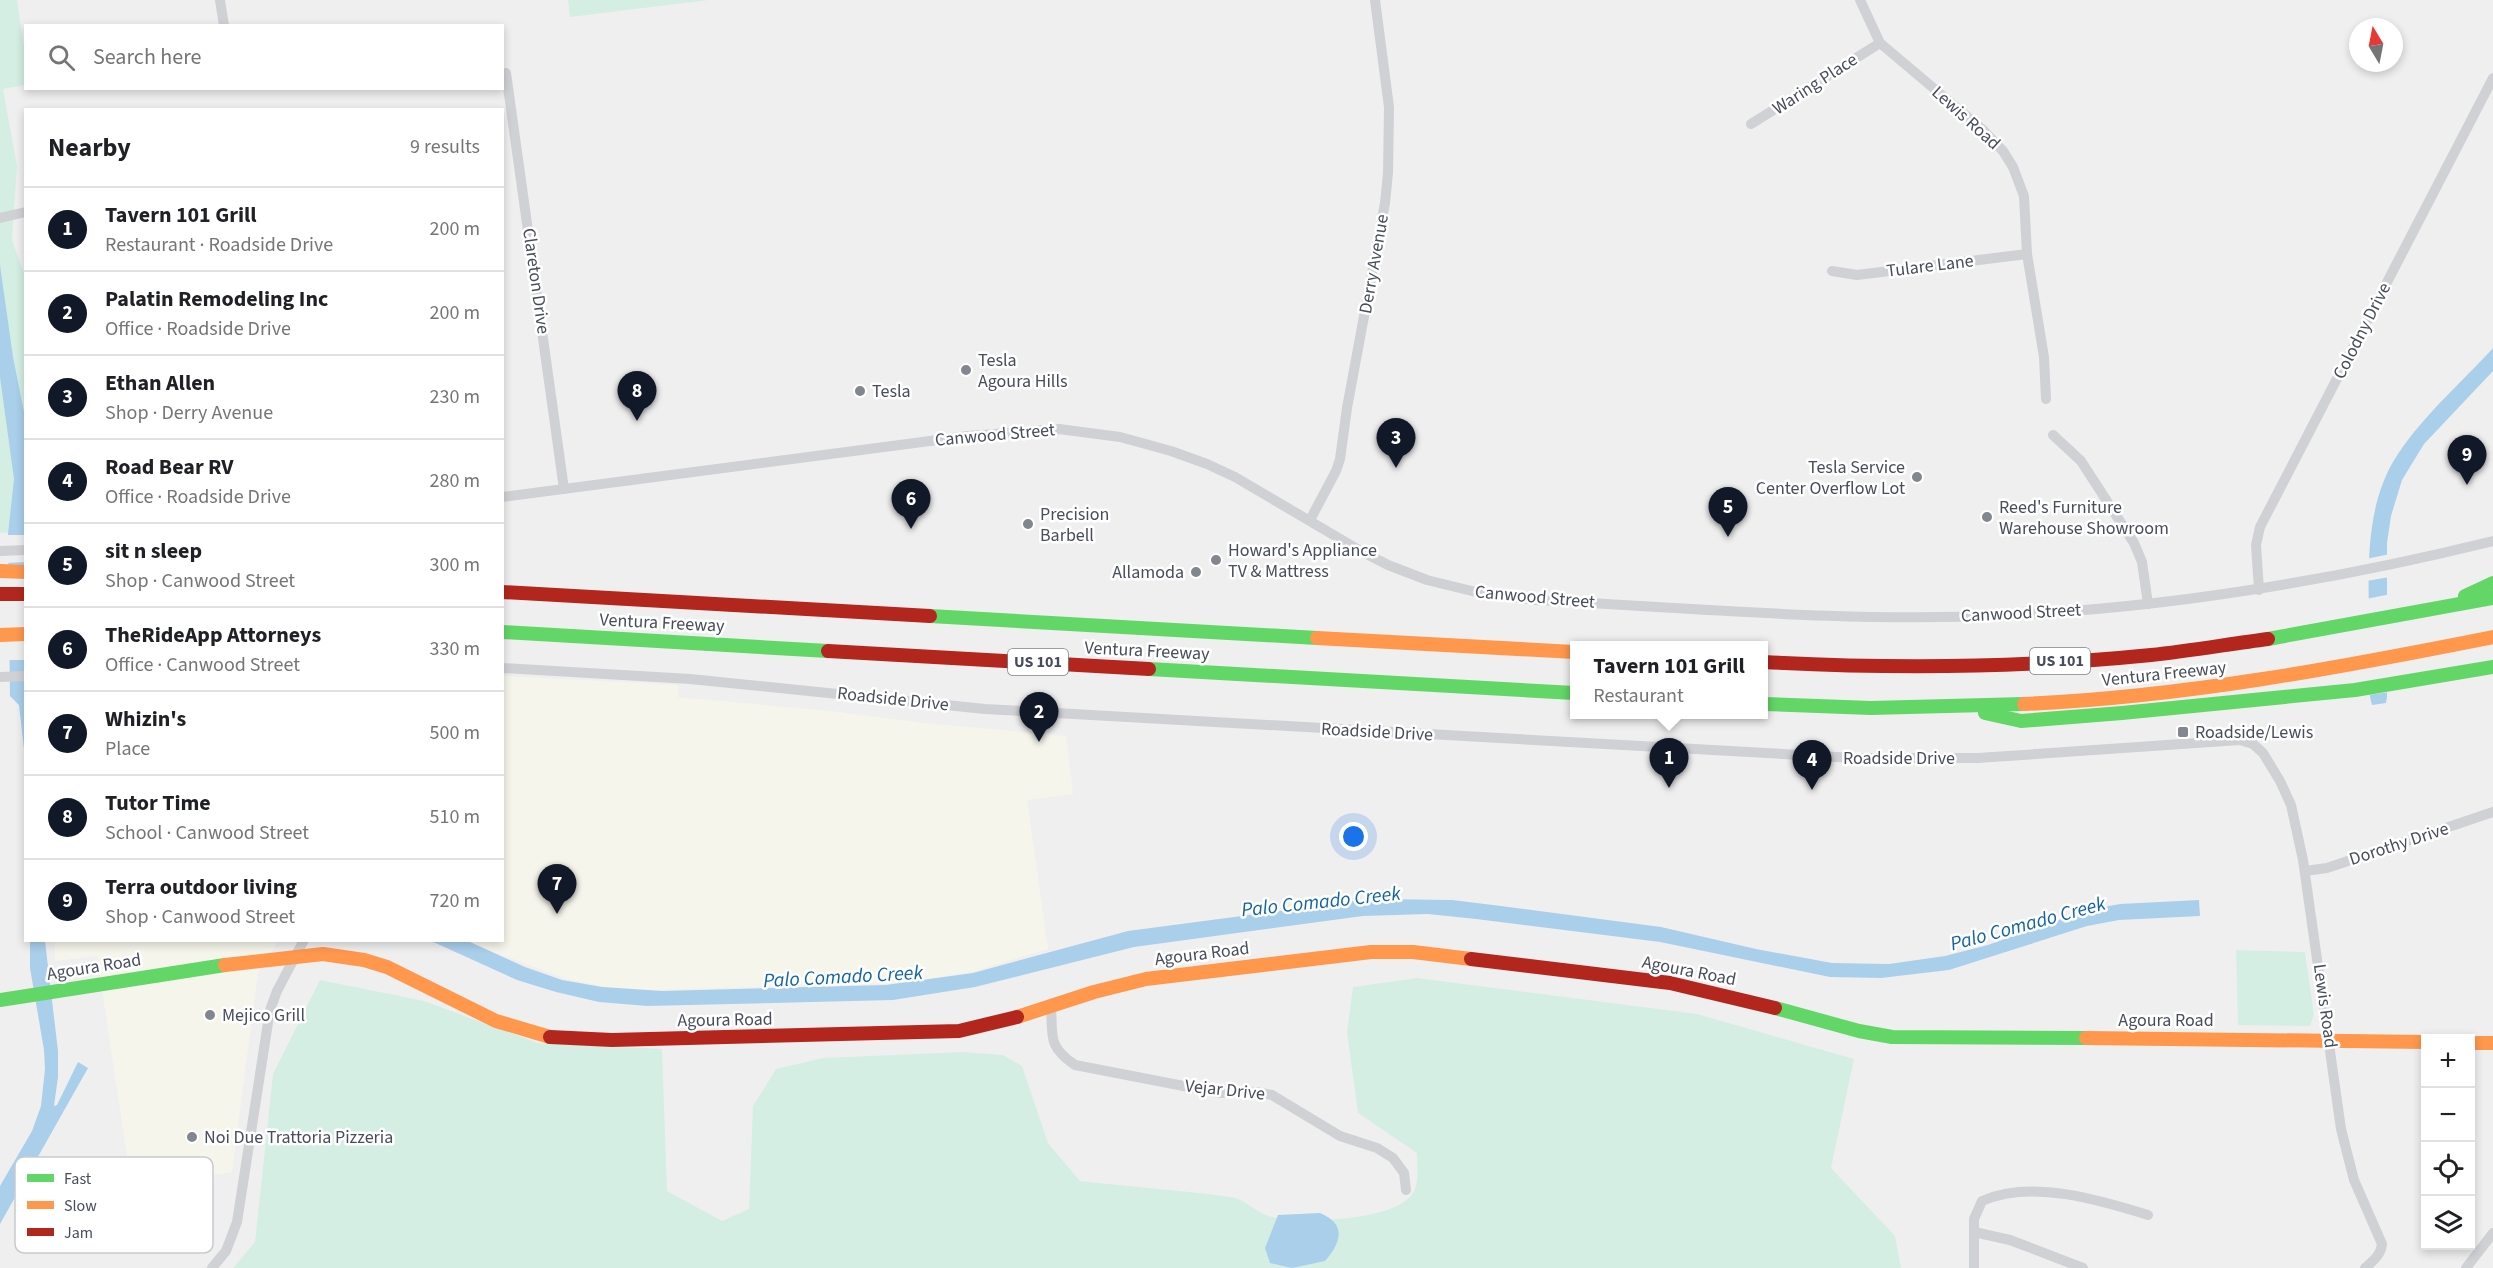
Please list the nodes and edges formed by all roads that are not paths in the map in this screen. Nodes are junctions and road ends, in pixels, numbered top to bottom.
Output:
1 (220, 0) edge
2 (1375, 0) edge
3 (1860, 0) edge
4 (224, 24) edge
5 (1880, 43) junction
6 (506, 73) dead end
7 (2493, 78) edge
8 (1750, 124) dead end
9 (24, 212) edge
10 (5, 217) edge
11 (2027, 254) junction
12 (1833, 271) dead end
13 (2046, 399) dead end
14 (2053, 435) dead end
15 (564, 489) junction
16 (504, 497) edge
17 (1310, 520) junction
18 (2493, 541) edge
19 (24, 550) edge
20 (0, 551) edge
21 (0, 571) edge
22 (24, 572) edge
23 (2493, 583) edge
24 (2259, 590) junction
25 (504, 592) edge
26 (0, 594) edge
27 (24, 594) edge
28 (2493, 598) edge
29 (2148, 604) junction
30 (2436, 609) junction
31 (504, 632) edge
32 (24, 634) edge
33 (0, 635) edge
34 (2493, 637) edge
35 (1570, 652) edge
36 (1768, 662) edge
37 (2493, 666) edge
38 (504, 668) edge
39 (24, 676) edge
40 (0, 677) edge
41 (1570, 693) edge
42 (1768, 704) edge
43 (1966, 708) junction
44 (2253, 744) joint
45 (2493, 812) edge
46 (2305, 871) junction
47 (303, 942) edge
48 (295, 956) junction
49 (0, 999) edge
50 (1052, 1006) junction
51 (2330, 1042) junction
52 (2421, 1042) edge
53 (2475, 1043) edge
54 (2493, 1043) edge
55 (1406, 1190) dead end
56 (2148, 1215) dead end
57 (1974, 1232) junction
58 (2493, 1233) edge
59 (212, 1268) edge
60 (1974, 1268) edge
61 (2082, 1268) edge
62 (2365, 1268) edge
63 (2466, 1268) edge

1 - 4 street
2 - 17 street, Derry Avenue
3 - 5 street, Lewis Road
5 - 8 street, Waring Place
5 - 11 street, Lewis Road
6 - 15 street, Clareton Drive
7 - 24 street, Colodny Drive
9 - 10 street
11 - 12 street, Tulare Lane
11 - 13 street, Lewis Road
14 - 29 street
15 - 16 street, Canwood Street
15 - 17 street, Canwood Street
17 - 29 street, Canwood Street
18 - 24 street, Canwood Street
19 - 20 street
21 - 22 main road
23 - 30 main road
24 - 29 street, Canwood Street
25 - 35 main road, Ventura Freeway / US 101
26 - 27 main road
28 - 30 main road, Ventura Freeway / US 101
30 - 36 main road, Ventura Freeway / US 101
31 - 41 main road, Ventura Freeway / US 101
32 - 33 main road
34 - 43 main road, Ventura Freeway / US 101
37 - 43 main road
38 - 44 street, Roadside Drive
39 - 40 street
42 - 43 main road, Ventura Freeway / US 101
44 - 46 street, Lewis Road
45 - 46 street, Dorothy Drive
46 - 51 street, Lewis Road
47 - 48 street
48 - 49 main road, Agoura Road
48 - 50 main road, Agoura Road
48 - 59 street
50 - 51 main road, Agoura Road
50 - 55 street, Vejar Drive
51 - 52 main road, Agoura Road
51 - 62 street, Lewis Road
53 - 54 main road
56 - 57 street
57 - 60 street
57 - 61 street
58 - 63 street

